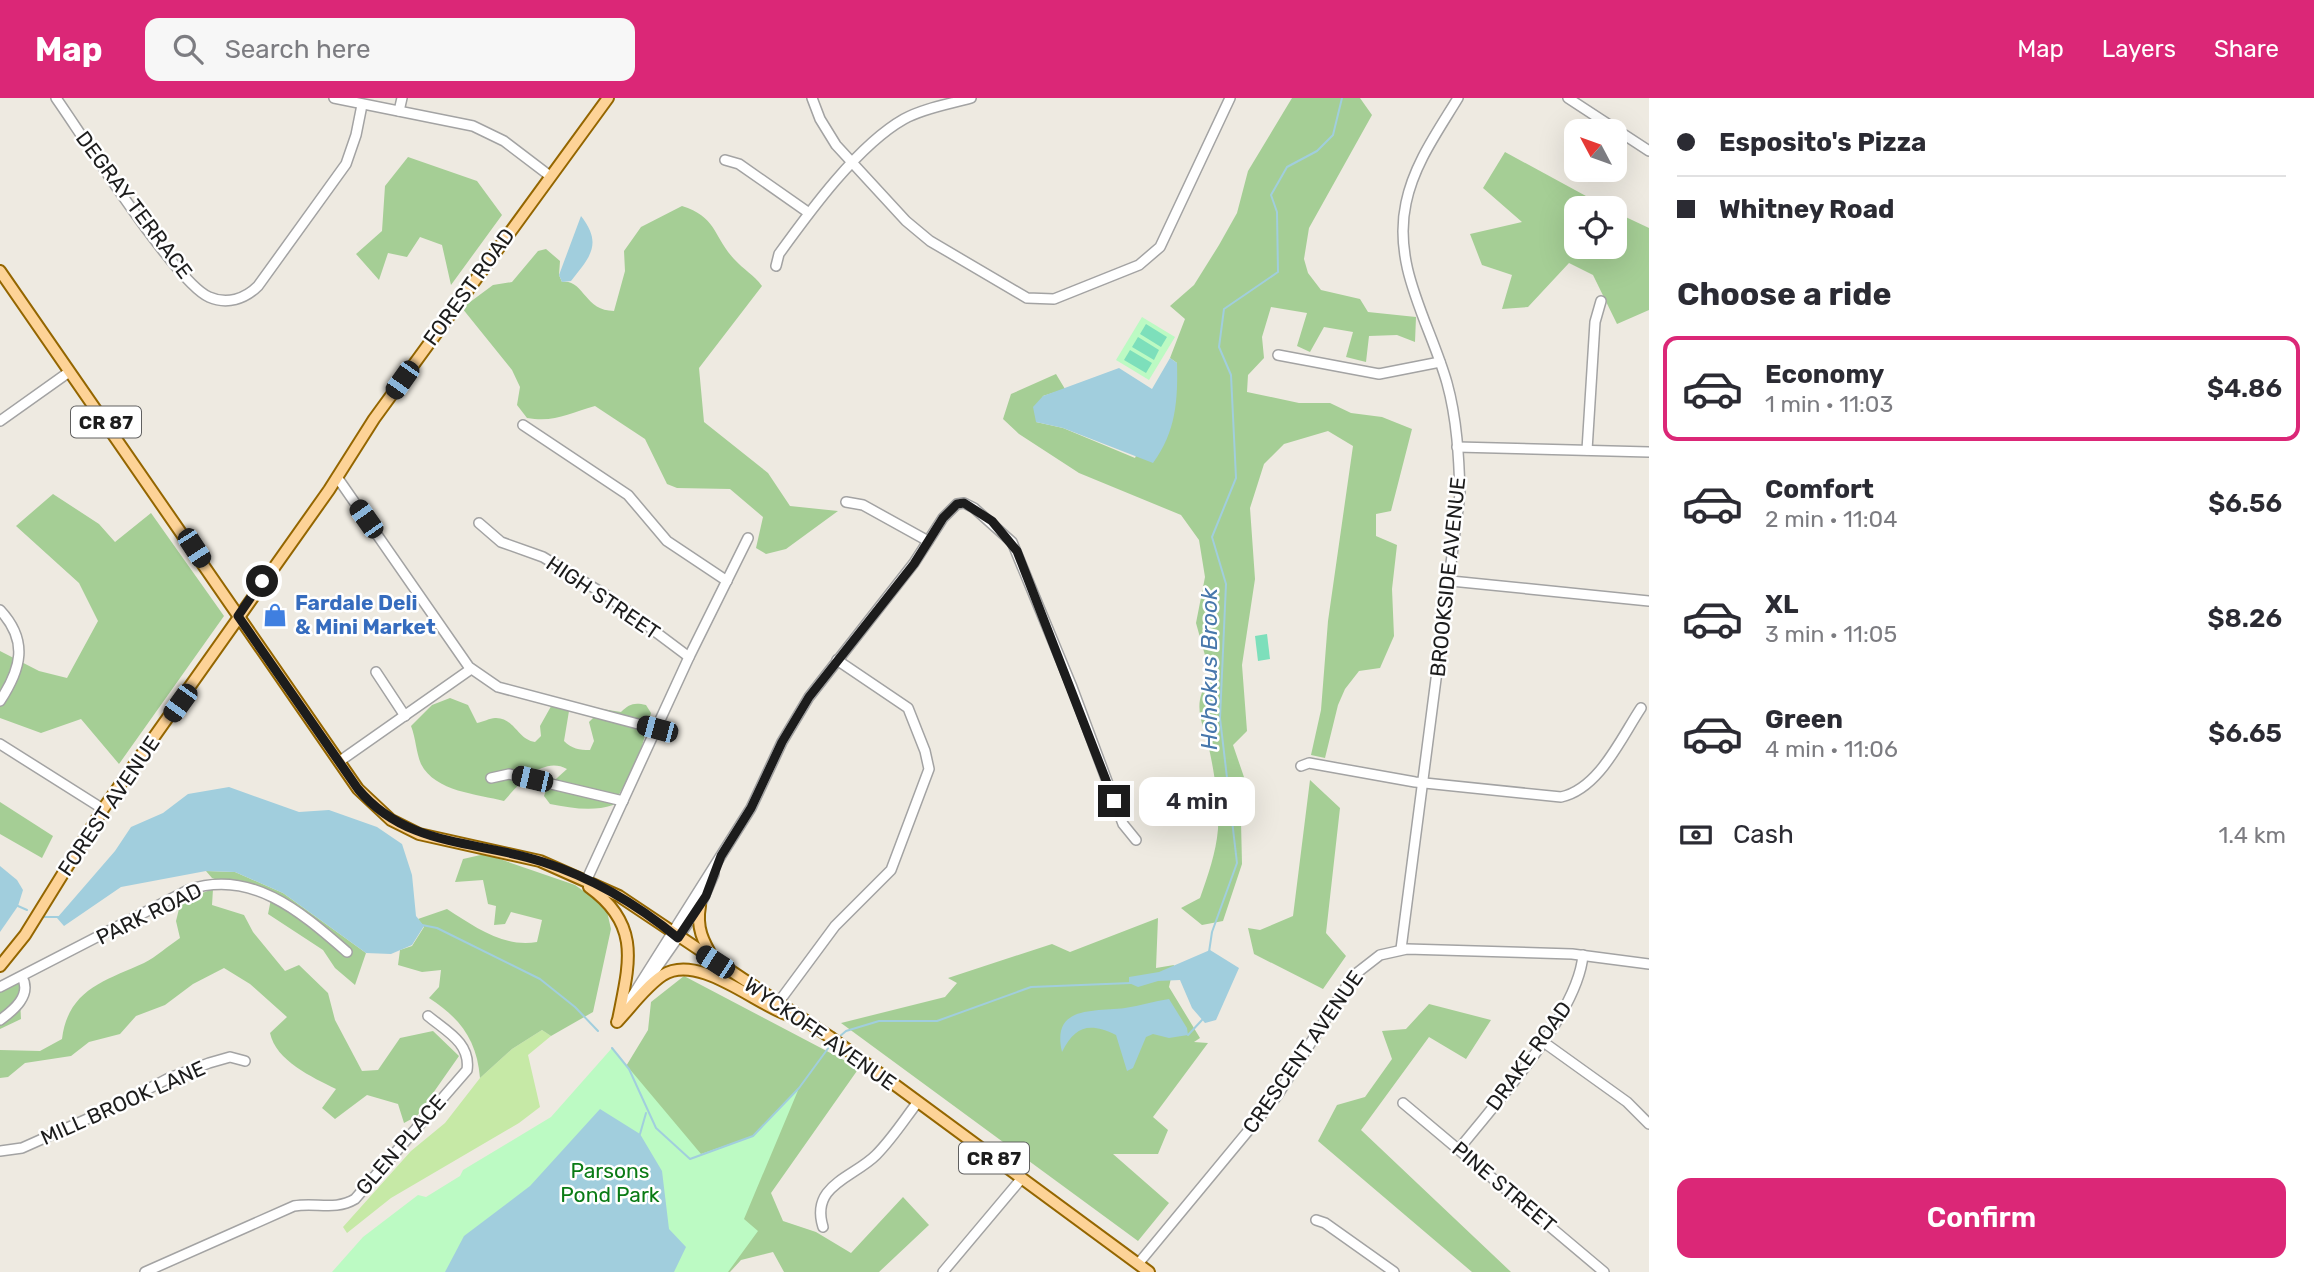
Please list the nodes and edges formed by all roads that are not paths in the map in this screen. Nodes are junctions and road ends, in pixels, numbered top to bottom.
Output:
1 (56, 98) edge
2 (334, 98) edge
3 (402, 98) edge
4 (608, 98) edge
5 (812, 98) edge
6 (971, 98) edge
7 (1230, 98) edge
8 (1458, 98) edge
9 (1568, 98) edge
10 (362, 105) junction
11 (399, 111) junction
12 (1649, 151) edge
13 (725, 160) dead end
14 (853, 164) junction
15 (550, 176) junction
16 (809, 213) junction
17 (776, 265) dead end
18 (0, 271) edge
19 (1601, 301) dead end
20 (1278, 355) dead end
21 (1440, 362) junction
22 (69, 372) junction
23 (0, 421) edge
24 (523, 425) dead end
25 (1457, 447) junction
26 (1587, 450) junction
27 (1649, 452) edge
28 (337, 477) junction
29 (846, 502) dead end
30 (479, 523) dead end
31 (748, 538) dead end
32 (928, 541) junction
33 (727, 581) junction
34 (1451, 581) junction
35 (1649, 601) edge
36 (0, 610) edge
37 (238, 616) junction
38 (689, 657) junction
39 (837, 660) junction
40 (471, 669) junction
41 (376, 672) dead end
42 (0, 701) edge
43 (1641, 708) dead end
44 (405, 716) junction
45 (657, 729) junction
46 (0, 744) edge
47 (340, 761) junction
48 (1301, 766) dead end
49 (491, 778) dead end
50 (1423, 780) junction
51 (623, 801) junction
52 (103, 809) junction
53 (1136, 840) dead end
54 (721, 856) junction
55 (566, 870) junction
56 (587, 879) junction
57 (700, 905) junction
58 (674, 935) junction
59 (1401, 949) junction
60 (347, 952) dead end
61 (1583, 955) junction
62 (715, 962) junction
63 (1649, 964) edge
64 (0, 966) edge
65 (22, 977) junction
66 (0, 987) edge
67 (778, 1003) junction
68 (428, 1016) dead end
69 (0, 1020) edge
70 (805, 1021) junction
71 (617, 1022) junction
72 (1542, 1041) junction
73 (246, 1061) dead end
74 (917, 1102) junction
75 (1403, 1103) dead end
76 (1649, 1124) edge
77 (1460, 1149) junction
78 (0, 1151) edge
79 (1022, 1178) junction
80 (1316, 1220) dead end
81 (823, 1227) dead end
82 (1138, 1264) junction
83 (145, 1272) edge
84 (943, 1272) edge
85 (1149, 1272) edge
86 (1394, 1272) edge
87 (1605, 1272) edge

1 - 10 street, DEGRAY TERRACE
2 - 10 street
3 - 11 street
4 - 15 main road, FOREST ROAD
5 - 14 street
6 - 14 street
7 - 14 street
8 - 21 street, BROOKSIDE AVENUE
9 - 12 street
10 - 11 street
11 - 15 street
13 - 16 street
14 - 16 street
15 - 28 main road, FOREST ROAD
16 - 17 street
18 - 22 main road, WYCKOFF AVENUE / CR 87
19 - 26 street
20 - 21 street
21 - 25 street, BROOKSIDE AVENUE
22 - 23 street
22 - 37 main road, WYCKOFF AVENUE / CR 87
24 - 33 street
25 - 26 street
25 - 34 street, BROOKSIDE AVENUE
26 - 27 street
28 - 37 main road, FOREST ROAD
28 - 40 street
29 - 32 street
30 - 38 street, HIGH STREET
31 - 33 street
32 - 39 street
32 - 53 street
33 - 38 street
34 - 35 street
34 - 50 street, BROOKSIDE AVENUE
36 - 42 street
37 - 47 main road, WYCKOFF AVENUE / CR 87
37 - 52 main road, FOREST AVENUE
38 - 45 street
39 - 54 street
39 - 67 street
40 - 44 street
40 - 45 street
41 - 44 street
43 - 50 street
44 - 47 street
45 - 51 street
46 - 52 street
47 - 55 main road, WYCKOFF AVENUE / CR 87
48 - 50 street
49 - 51 street
50 - 59 street, BROOKSIDE AVENUE
51 - 56 street
52 - 64 main road, FOREST AVENUE
54 - 57 street
54 - 58 street
55 - 56 main road, WYCKOFF AVENUE / CR 87
55 - 71 main road
56 - 58 main road, WYCKOFF AVENUE / CR 87
57 - 58 street
57 - 62 main road
58 - 62 main road, WYCKOFF AVENUE / CR 87
58 - 71 street
59 - 61 street, CRESCENT AVENUE
59 - 82 street, CRESCENT AVENUE
60 - 65 street, PARK ROAD
61 - 63 street, CRESCENT AVENUE
61 - 72 street, DRAKE ROAD
62 - 67 main road, WYCKOFF AVENUE / CR 87
65 - 66 street, PARK ROAD
65 - 69 street
67 - 70 main road, WYCKOFF AVENUE / CR 87
68 - 83 street, GLEN PLACE
70 - 71 main road
70 - 74 main road, WYCKOFF AVENUE / CR 87
72 - 76 street
72 - 77 street, DRAKE ROAD
73 - 78 street, MILL BROOK LANE
74 - 79 main road, WYCKOFF AVENUE / CR 87
74 - 81 street
75 - 77 street, PINE STREET
77 - 87 street, PINE STREET
79 - 82 main road, WYCKOFF AVENUE / CR 87
79 - 84 street
80 - 86 street
82 - 85 main road, WYCKOFF AVENUE / CR 87

